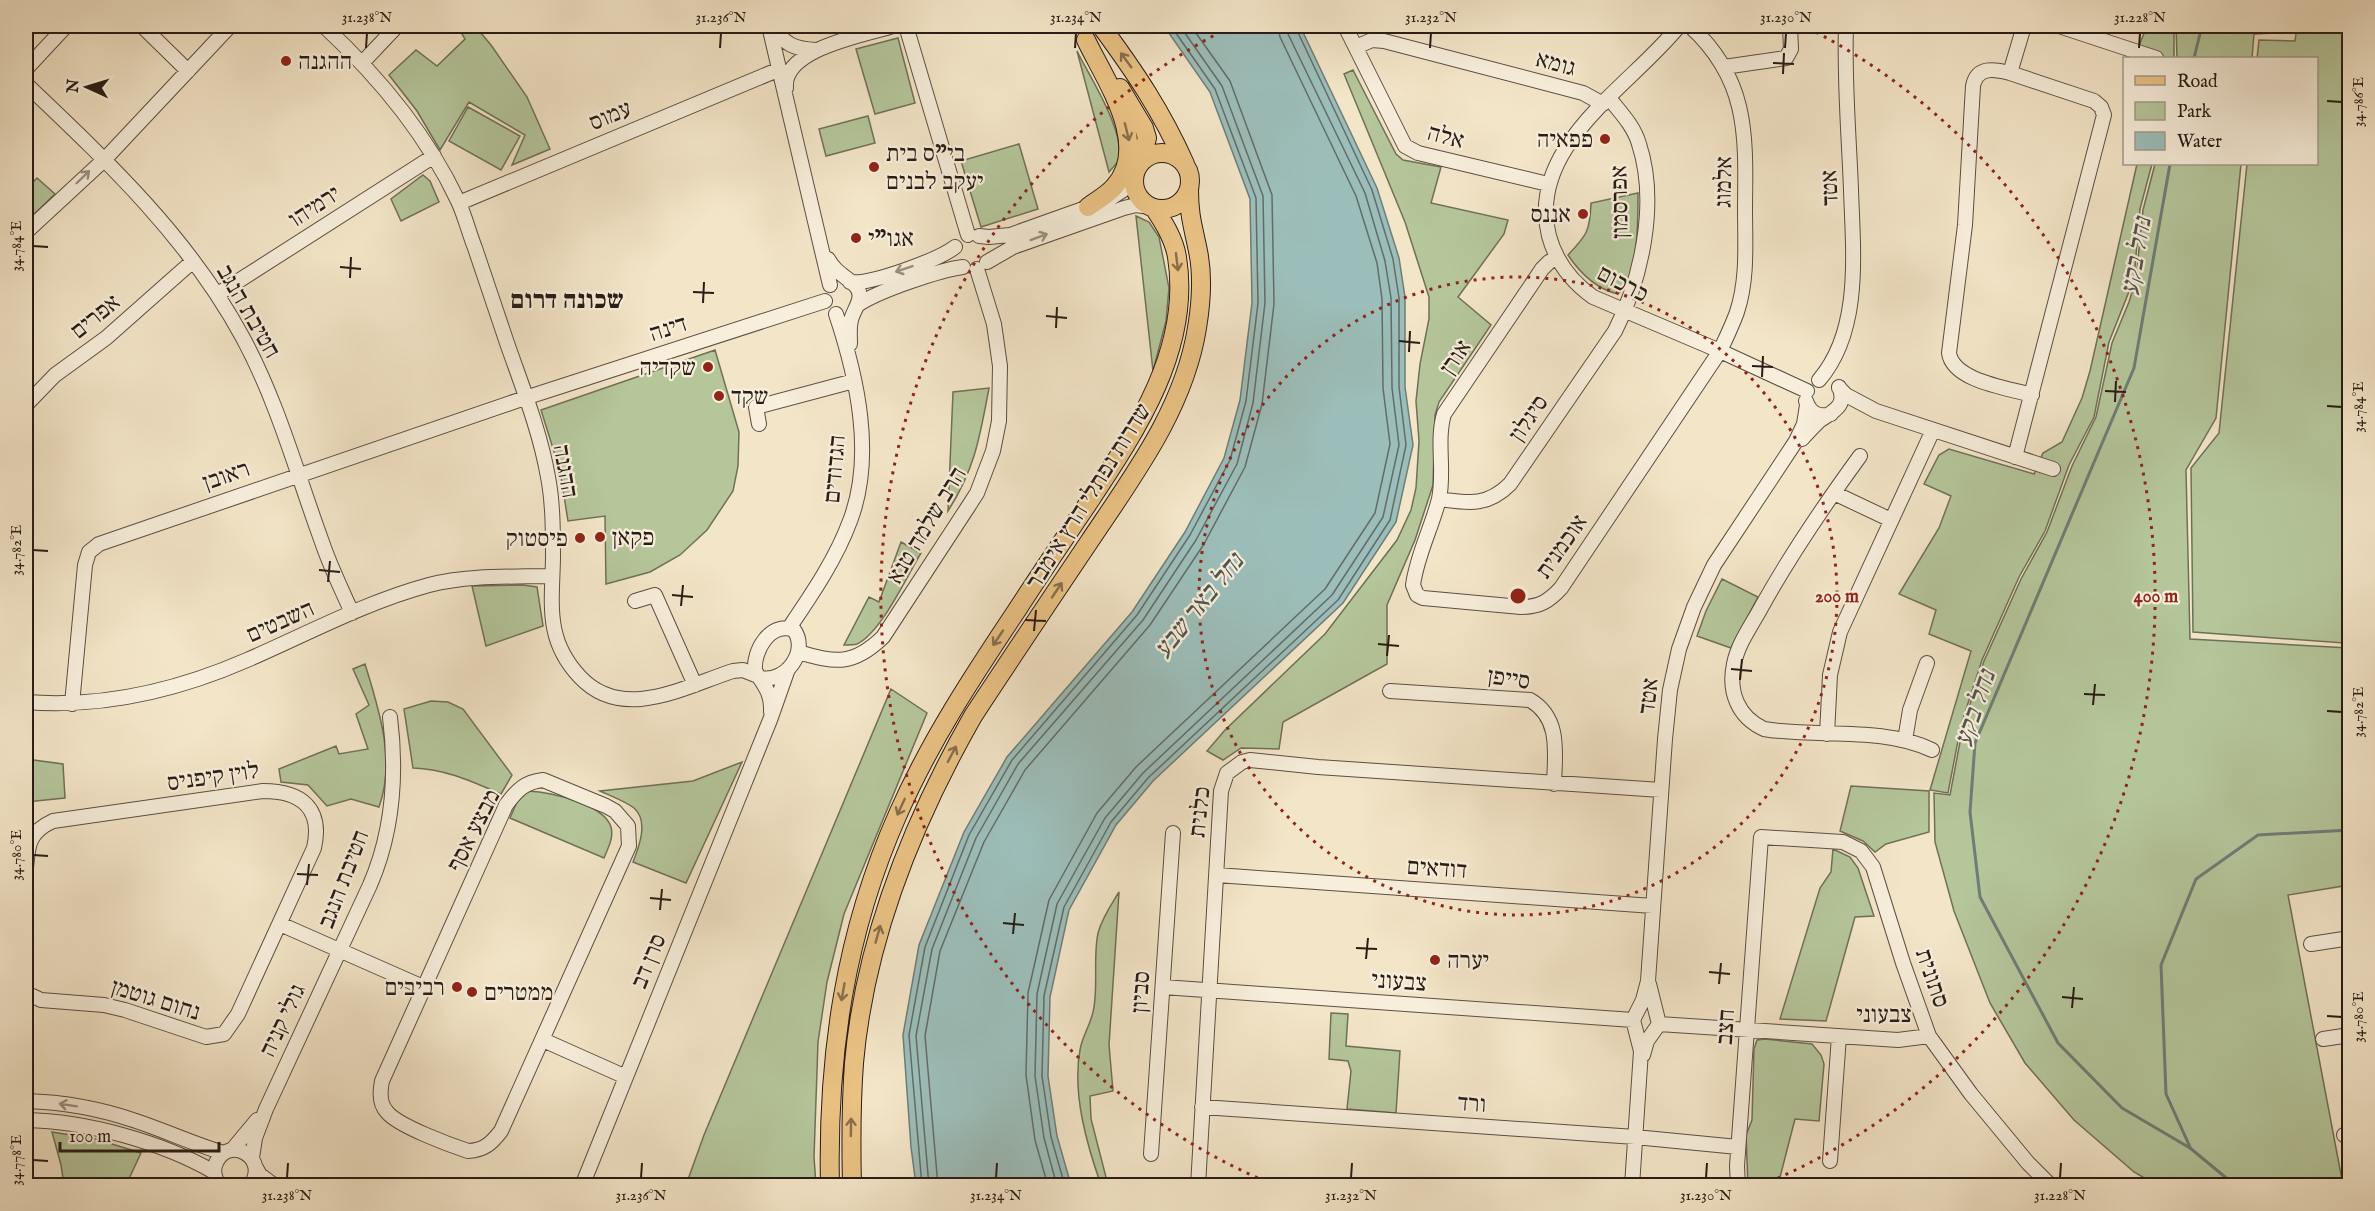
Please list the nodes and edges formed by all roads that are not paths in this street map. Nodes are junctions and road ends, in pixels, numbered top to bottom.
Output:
1 (66, 26) edge
2 (142, 26) edge
3 (230, 26) edge
4 (324, 26) edge
5 (397, 26) edge
6 (770, 26) edge
7 (893, 26) edge
8 (906, 26) edge
9 (1101, 26) edge
10 (1345, 26) edge
11 (1679, 26) edge
12 (1690, 26) edge
13 (1790, 26) edge
14 (1846, 26) edge
15 (2024, 26) edge
16 (2059, 26) edge
17 (2083, 29) edge
18 (1080, 33) edge
19 (1356, 47) junction
20 (816, 50) junction
21 (2153, 57) edge
22 (363, 62) junction
23 (1724, 67) junction
24 (26, 69) edge
25 (780, 69) junction
26 (188, 71) junction
27 (2010, 73) junction
28 (26, 84) edge
29 (787, 99) junction
30 (1606, 101) junction
31 (434, 156) junction
32 (105, 159) junction
33 (1186, 166) junction
34 (1137, 170) junction
35 (1548, 184) junction
36 (1189, 189) junction
37 (459, 203) junction
38 (1088, 207) junction
39 (1152, 207) junction
40 (26, 232) edge
41 (974, 235) junction
42 (955, 247) junction
43 (823, 250) junction
44 (1557, 258) junction
45 (193, 261) junction
46 (976, 266) junction
47 (849, 281) junction
48 (830, 285) junction
49 (218, 294) junction
50 (825, 301) junction
51 (857, 307) junction
52 (1624, 312) junction
53 (836, 314) junction
54 (1840, 347) junction
55 (1720, 351) junction
56 (853, 376) junction
57 (1819, 380) junction
58 (1838, 387) junction
59 (2032, 394) junction
60 (525, 398) junction
61 (1807, 398) junction
62 (26, 405) edge
63 (1876, 411) junction
64 (1833, 413) junction
65 (759, 424) dead end
66 (1933, 430) junction
67 (1790, 452) junction
68 (1860, 456) dead end
69 (2015, 457) junction
70 (2053, 469) dead end
71 (299, 474) junction
72 (1834, 493) junction
73 (1439, 499) junction
74 (1891, 520) junction
75 (552, 576) junction
76 (635, 601) dead end
77 (352, 613) junction
78 (789, 628) junction
79 (798, 652) junction
80 (756, 653) junction
81 (1927, 663) dead end
82 (788, 669) junction
83 (725, 674) junction
84 (760, 676) junction
85 (695, 685) junction
86 (1390, 691) dead end
87 (26, 702) edge
88 (72, 704) junction
89 (390, 717) dead end
90 (770, 720) junction
91 (1827, 734) junction
92 (1905, 740) junction
93 (1932, 750) dead end
94 (1554, 784) junction
95 (1661, 790) junction
96 (1173, 833) dead end
97 (1761, 837) joint
98 (26, 868) edge
99 (1217, 875) junction
100 (1653, 906) junction
101 (280, 924) junction
102 (2349, 938) edge
103 (2311, 944) dead end
104 (339, 950) junction
105 (1648, 976) junction
106 (423, 987) junction
107 (1163, 987) junction
108 (1210, 990) junction
109 (26, 993) edge
110 (1635, 1020) junction
111 (1657, 1024) junction
112 (1747, 1030) junction
113 (2349, 1035) edge
114 (1839, 1036) junction
115 (1929, 1036) junction
116 (2323, 1039) dead end
117 (543, 1040) junction
118 (1641, 1063) junction
119 (626, 1077) junction
120 (26, 1101) edge
121 (1202, 1107) junction
122 (266, 1108) junction
123 (26, 1120) edge
124 (1635, 1137) junction
125 (1738, 1148) junction
126 (228, 1151) junction
127 (1151, 1154) dead end
128 (1830, 1161) dead end
129 (254, 1163) junction
130 (217, 1181) edge
131 (250, 1185) edge
132 (275, 1185) edge
133 (582, 1185) edge
134 (830, 1185) edge
135 (852, 1185) edge
136 (1198, 1185) edge
137 (1632, 1185) edge
138 (1738, 1185) edge
139 (2051, 1185) edge

1 - 24 street
2 - 26 street
3 - 26 street
4 - 22 street, ההגנה
5 - 22 street
6 - 20 street
6 - 25 street
7 - 20 street
8 - 41 street
33 -> 9 main road
10 - 19 street
11 - 30 street, כרכום
12 - 23 street, אלמוג
13 - 23 street
14 - 54 street, אטד
15 - 27 street
16 - 17 street
17 - 21 street
18 - 34 main road
18 -> 38 main road
19 - 30 street, גומא
19 - 35 street, אלה
20 - 29 street
22 - 31 street, ההגנה
23 - 55 street, אלמוג
25 - 29 street
25 - 37 street, עמוס
26 - 32 street
27 - 59 street
27 - 59 street
28 - 32 street, חטיבת הנגב
29 - 43 street
30 - 35 street, כרכום
30 - 52 street, אפרסמון
31 - 37 street, ההגנה
31 - 49 street, ירמיהו
40 -> 32 street
32 - 45 street, חטיבת הנגב
33 - 34 main road
33 - 36 main road
34 - 38 street
34 - 39 main road
35 - 44 street, כרכום
36 - 39 main road
135 -> 36 main road, שדרות נפתלי הרץ אימבר
37 - 60 street, ההגנה
38 - 41 street
46 -> 39 street
39 -> 134 main road, שדרות נפתלי הרץ אימבר
41 - 42 street
41 - 46 street
42 - 46 street
42 -> 47 street
43 - 47 street
43 - 48 street
44 - 52 street, כרכום
44 - 73 street, אורן
45 - 49 street, חטיבת הנגב
45 - 62 street, אפרים
46 - 51 street
46 - 79 street, הרב שלמה טנא
47 - 48 street
47 - 51 street
48 - 50 street
49 - 71 street, חטיבת הנגב
50 - 53 street
50 - 60 street, דינה
51 - 53 street
51 - 56 street, הגדודים
52 - 55 street, כרכום
52 - 73 street, סיגלון
53 - 56 street, הגדודים
54 - 57 street, אטד
54 - 58 street, אטד
55 - 61 street, כרכום
55 - 73 street, אוכמנית
56 - 65 street
56 - 78 street, הגדודים
57 - 58 street
57 - 61 street
58 - 63 street
58 - 64 street
59 - 69 street
60 - 71 street, ראובן
60 - 75 street, ההגנה
61 - 64 street
61 - 67 street, אטד
63 - 64 street
63 - 66 street
64 - 67 street, אטד
66 - 69 street
66 - 74 street
67 - 95 street, אטד
68 - 72 street
69 - 70 street
71 - 77 street, חטיבת הנגב
71 - 88 street, ראובן
72 - 74 street
72 - 91 street
74 - 91 street
75 - 77 street, השבטים
75 - 85 street, ההגנה
76 - 85 street
77 - 88 street, השבטים
78 - 79 street
78 - 80 street
79 - 82 street
80 - 83 street, ההגנה
80 - 84 street
81 - 92 street
82 - 84 street
82 - 90 street, סרן דב
83 - 84 street, ההגנה
83 - 85 street, ההגנה
84 - 90 street, סרן דב
86 - 94 street, סייפן
87 - 88 street, השבטים
89 - 104 street, חטיבת הנגב
90 - 119 street, סרן דב
91 - 92 street
92 - 93 street
94 - 95 street, כלנית
94 - 99 street, כלנית
95 - 100 street, אטד
96 - 107 street, סביון
97 - 112 street, חצב
97 - 115 street, סתונית
98 - 101 street, לוין קיפניס
99 - 100 street, דודאים
99 - 108 street, כלנית
100 - 105 street, אטד
101 - 104 street
101 - 109 street, נחום גוטמן
102 - 103 street
104 - 106 street
104 - 122 street, גולי קניה
105 - 110 street, אטד
105 - 111 street, אטד
106 - 117 street, מבצע אסף
106 - 117 street, מבצע אסף
107 - 108 street, צבעוני
107 - 127 street, סביון
108 - 110 street, צבעוני
108 - 121 street, כלנית
110 - 111 street
110 - 111 street
110 - 118 street, אטד
111 - 112 street, צבעוני
111 - 118 street, אטד
112 - 114 street, צבעוני
112 - 125 street, חצב
113 - 116 street
114 - 115 street, צבעוני
114 - 128 street, צבעוני
115 - 139 street, סתונית
117 - 119 street
118 - 124 street, אטד
119 - 133 street, סרן דב
126 -> 120 street
121 - 124 street, ורד
121 - 136 street, כלנית
122 - 126 street, גולי קניה
122 - 129 street, גולי קניה
123 - 130 street
124 - 125 street, ורד
124 - 137 street, אטד
125 - 138 street, חצב
126 - 129 street
126 - 130 street, גולי קניה
129 - 131 street, גולי קניה
129 - 132 street

